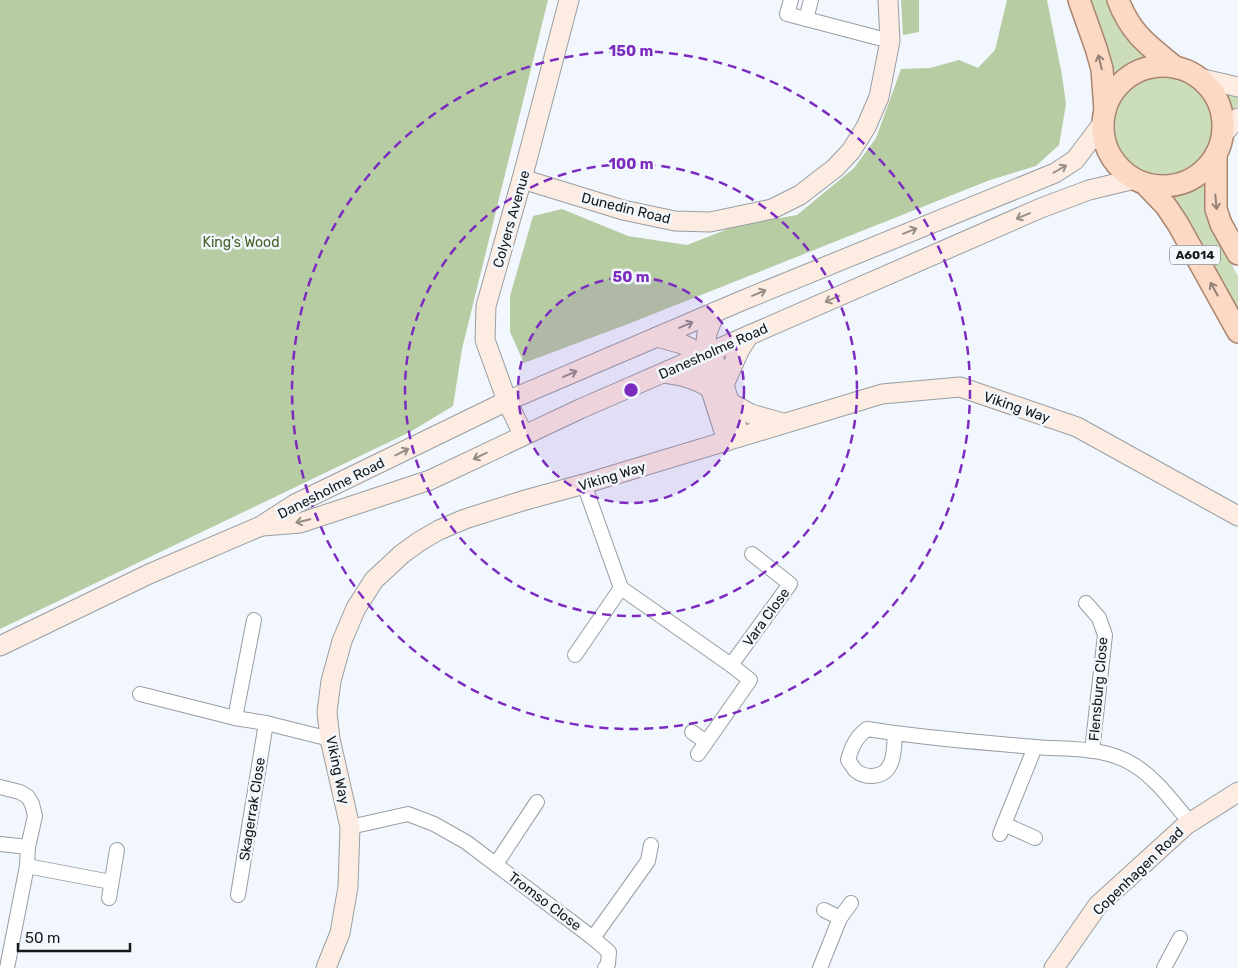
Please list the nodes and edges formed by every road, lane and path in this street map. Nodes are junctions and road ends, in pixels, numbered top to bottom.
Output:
1 (569, 0) edge
2 (791, 0) edge
3 (811, 0) edge
4 (888, 0) edge
5 (1078, 0) edge
6 (1118, 0) edge
7 (806, 19) junction
8 (890, 42) junction
9 (1175, 67) junction
10 (1199, 78) junction
11 (1238, 86) edge
12 (1104, 117) junction
13 (1238, 118) edge
14 (1219, 144) junction
15 (522, 180) junction
16 (1140, 181) junction
17 (1238, 254) edge
18 (715, 312) junction
19 (1238, 332) edge
20 (749, 335) junction
21 (656, 337) junction
22 (704, 354) junction
23 (664, 372) junction
24 (720, 396) junction
25 (507, 402) junction
26 (786, 423) junction
27 (523, 434) junction
28 (733, 439) junction
29 (688, 452) junction
30 (584, 484) junction
31 (1238, 516) edge
32 (261, 526) junction
33 (752, 554) dead end
34 (621, 588) junction
35 (1086, 603) dead end
36 (254, 620) dead end
37 (0, 646) edge
38 (574, 655) dead end
39 (731, 664) junction
40 (140, 694) dead end
41 (235, 718) junction
42 (266, 723) junction
43 (692, 732) dead end
44 (895, 733) dead end
45 (330, 739) junction
46 (706, 742) junction
47 (1035, 747) junction
48 (1092, 751) junction
49 (698, 754) dead end
50 (0, 787) edge
51 (1238, 792) edge
52 (537, 802) dead end
53 (1190, 822) junction
54 (350, 827) junction
55 (1035, 838) dead end
56 (0, 844) edge
57 (651, 845) dead end
58 (28, 847) junction
59 (117, 850) dead end
60 (496, 864) junction
61 (27, 866) junction
62 (111, 882) junction
63 (238, 895) dead end
64 (109, 898) dead end
65 (851, 902) dead end
66 (824, 910) dead end
67 (840, 918) junction
68 (593, 938) junction
69 (1180, 938) dead end
70 (7, 968) edge
71 (326, 968) edge
72 (606, 968) edge
73 (820, 968) edge
74 (1054, 968) edge
75 (1164, 968) edge

1 - 15 street, Colyers Avenue
2 - 7 street
3 - 7 street
4 - 8 street, Dunedin Road
12 -> 5 main road
6 - 9 main road
7 - 8 street
8 - 15 street, Dunedin Road
9 - 10 main road
9 - 12 main road
10 - 11 street
10 - 14 main road
12 - 16 main road
18 -> 12 street, Danesholme Road
13 - 14 street
14 - 16 main road
14 -> 17 main road, A6014
15 - 25 street, Colyers Avenue
19 -> 16 main road, A6014
16 -> 20 street, Danesholme Road
21 -> 18 street, Danesholme Road
18 - 22 street
20 - 22 street, Danesholme Road
20 - 24 street
21 - 22 street
25 -> 21 street, Danesholme Road
22 - 23 street, Danesholme Road
22 - 24 street
23 - 24 street
23 - 27 street, Danesholme Road
24 - 26 street
24 - 28 street
24 - 29 street
25 - 27 street, Colyers Avenue
32 -> 25 street, Danesholme Road
26 - 28 street, Viking Way
26 - 31 street, Viking Way
27 -> 32 street, Danesholme Road
28 - 29 street, Viking Way
29 - 30 street, Viking Way
30 - 34 street
30 - 45 street, Viking Way
32 - 37 street, Danesholme Road
33 - 39 street, Vara Close
34 - 38 street
34 - 39 street
35 - 48 street, Flensburg Close
36 - 41 street
39 - 46 street
40 - 41 street
41 - 42 street
42 - 45 street
42 - 63 street, Skagerrak Close
43 - 46 street
44 - 47 street, Flensburg Close
45 - 54 street, Viking Way
46 - 49 street
47 - 48 street, Flensburg Close
47 - 55 street
48 - 53 street, Flensburg Close
50 - 58 street
51 - 53 street, Copenhagen Road
52 - 60 street, Tromso Close
53 - 74 street, Copenhagen Road
54 - 60 street, Tromso Close
54 - 71 street, Viking Way
56 - 58 street
57 - 68 street, Tromso Close
58 - 61 street
59 - 62 street
60 - 68 street, Tromso Close
61 - 62 street
61 - 70 street
62 - 64 street
65 - 67 street
66 - 67 street
67 - 73 street
68 - 72 street, Tromso Close
69 - 75 street

